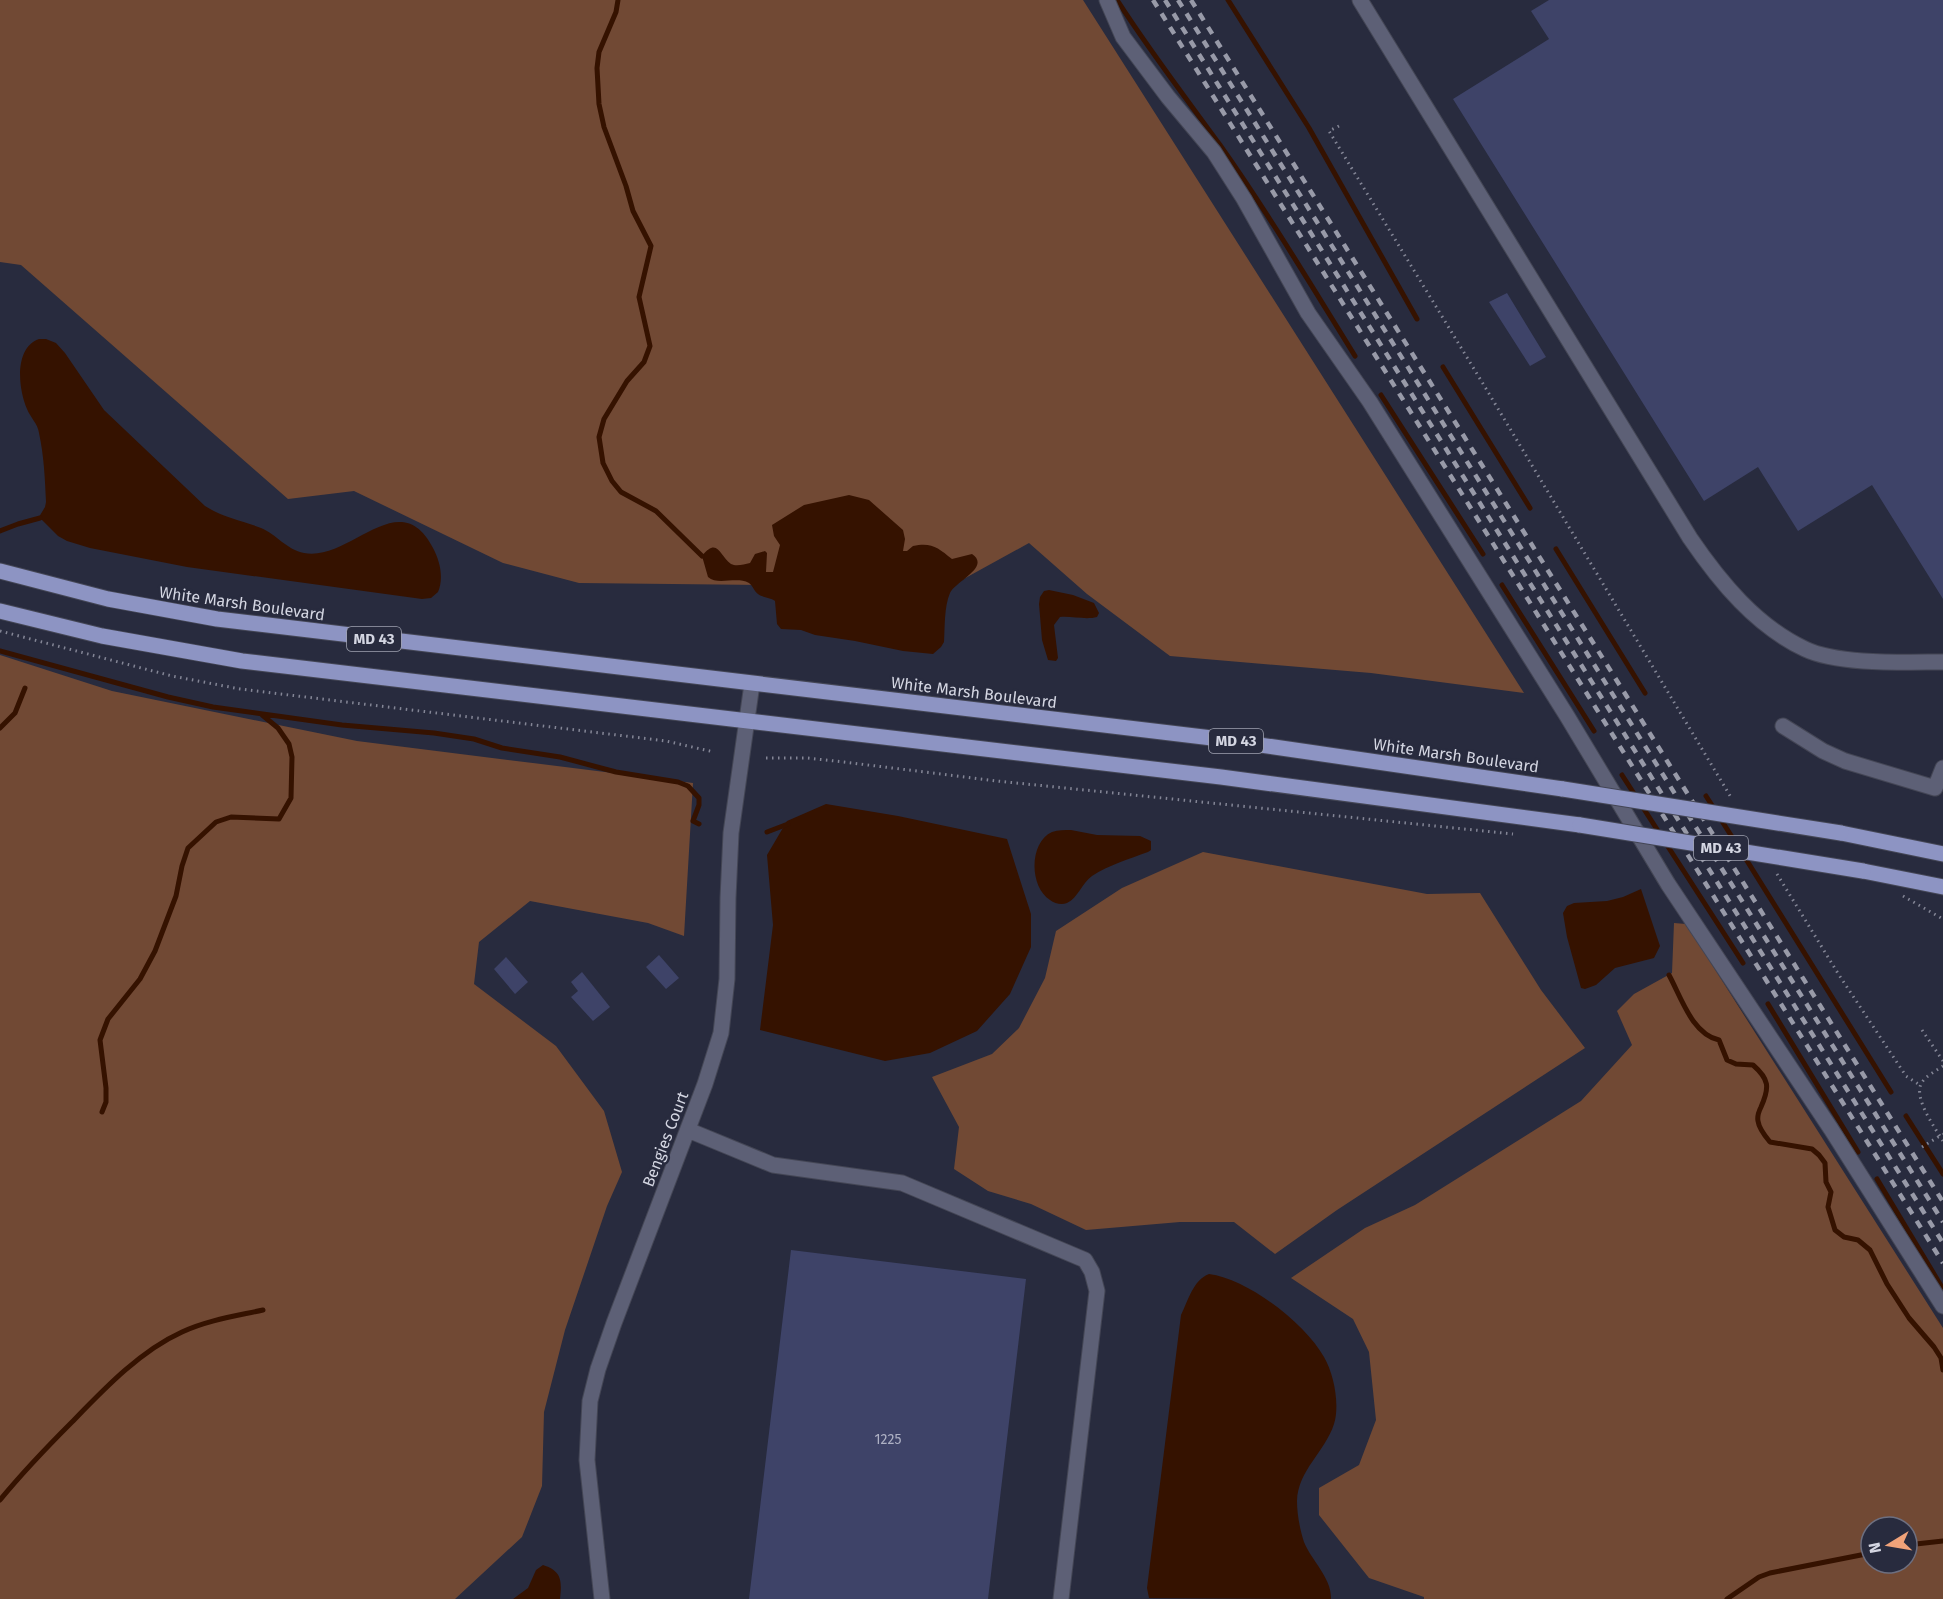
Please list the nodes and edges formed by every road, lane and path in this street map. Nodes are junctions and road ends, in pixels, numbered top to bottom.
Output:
1 (1107, 0) edge
2 (1359, 0) edge
3 (1339, 126) dead end
4 (0, 571) edge
5 (0, 611) edge
6 (0, 631) edge
7 (1943, 662) edge
8 (752, 684) junction
9 (747, 721) junction
10 (1783, 726) dead end
11 (714, 752) dead end
12 (766, 758) dead end
13 (1943, 768) edge
14 (1737, 807) dead end
15 (1514, 834) dead end
16 (1943, 854) edge
17 (1773, 867) dead end
18 (1943, 888) edge
19 (1902, 896) dead end
20 (1943, 920) edge
21 (1922, 1030) dead end
22 (1943, 1061) edge
23 (1942, 1068) edge
24 (1920, 1085) junction
25 (688, 1130) junction
26 (1941, 1135) edge
27 (1943, 1141) edge
28 (1922, 1147) dead end
29 (1943, 1306) edge
30 (602, 1599) edge
31 (1061, 1599) edge

1 - 29 street
2 - 7 street
3 - 14 path
4 - 8 main road, White Marsh Boulevard / MD 43
5 - 9 main road, MD 43
6 - 11 path
8 - 9 street, Bengies Court
8 - 16 main road, White Marsh Boulevard / MD 43, bridge
9 - 18 main road, MD 43, bridge
9 - 25 street, Bengies Court
10 - 13 street
12 - 15 path
17 - 24 path
19 - 20 path
21 - 22 path
23 - 24 path
24 - 26 path
25 - 30 street, Bengies Court
25 - 31 street
26 - 27 path
26 - 28 path

